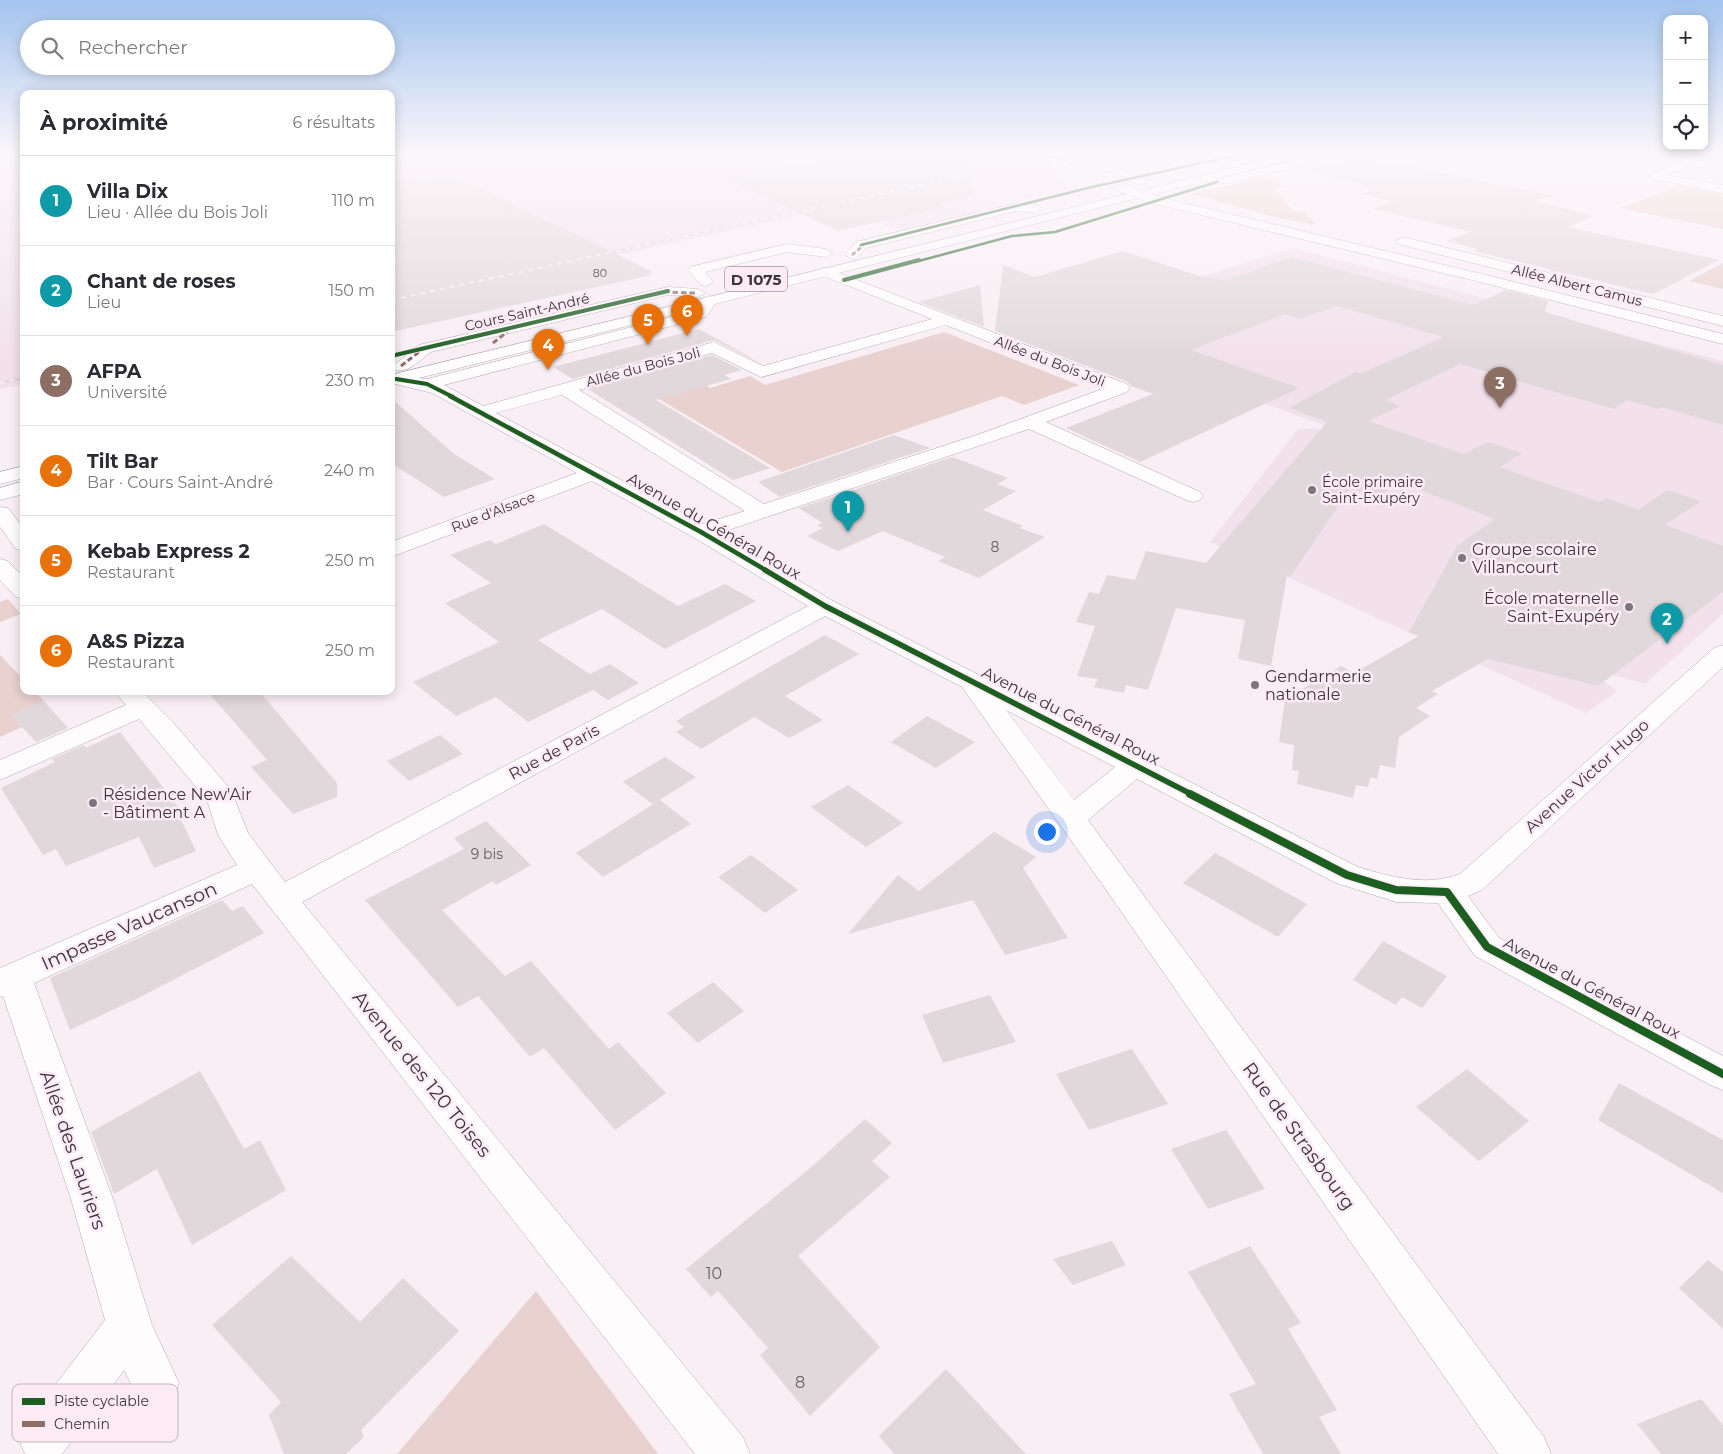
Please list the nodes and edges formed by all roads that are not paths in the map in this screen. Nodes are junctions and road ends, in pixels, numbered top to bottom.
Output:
1 (948, 224) edge
2 (977, 224) edge
3 (1008, 224) edge
4 (1274, 224) edge
5 (1284, 224) edge
6 (1403, 241) dead end
7 (826, 253) dead end
8 (852, 255) junction
9 (826, 272) junction
10 (1478, 277) junction
11 (704, 292) junction
12 (945, 320) junction
13 (1723, 321) edge
14 (511, 329) junction
15 (1723, 339) edge
16 (493, 343) junction
17 (395, 376) edge
18 (395, 377) edge
19 (395, 377) edge
20 (395, 377) edge
21 (427, 384) junction
22 (565, 388) junction
23 (481, 412) junction
24 (1030, 422) junction
25 (20, 458) edge
26 (0, 462) edge
27 (20, 473) edge
28 (595, 473) junction
29 (0, 478) edge
30 (20, 489) edge
31 (0, 494) edge
32 (1192, 496) dead end
33 (762, 512) junction
34 (0, 513) edge
35 (701, 532) junction
36 (20, 539) edge
37 (395, 548) edge
38 (0, 566) edge
39 (20, 588) edge
40 (825, 606) junction
41 (1723, 654) edge
42 (969, 679) junction
43 (134, 699) edge
44 (1136, 765) junction
45 (0, 772) edge
46 (1071, 818) junction
47 (257, 869) junction
48 (1447, 892) junction
49 (282, 898) junction
50 (7, 980) edge
51 (1723, 1074) edge
52 (129, 1325) junction
53 (156, 1383) dead end
54 (85, 1384) edge
55 (726, 1454) edge
56 (1527, 1454) edge

1 - 8 street, Cours Saint-André
2 - 8 street, Cours Saint-André / D 1075
3 - 9 street, Cours Saint-André / D 1075
4 - 10 street
5 - 10 street
6 - 13 street, Allée Albert Camus
7 - 11 street
8 - 11 street, Cours Saint-André / D 1075
9 - 11 street, Cours Saint-André / D 1075
9 - 12 street, Allée du Bois Joli
10 - 15 street
11 - 14 street, Cours Saint-André
11 - 16 street, Cours Saint-André / D 1075
11 - 18 street, Cours Saint-André / D 1075
11 - 21 street, Cours Saint-André
12 - 22 street, Allée du Bois Joli
12 - 24 street, Allée du Bois Joli
14 - 16 street, Cours Saint-André
14 - 17 street, Cours Saint-André
16 - 19 street, Cours Saint-André / D 1075
20 - 21 street, Avenue du Général Roux
21 - 23 street, Avenue du Général Roux
22 - 23 street, Allée du Bois Joli
22 - 33 street
23 - 28 street, Avenue du Général Roux
24 - 32 street
24 - 33 street, Allée du Bois Joli
25 - 26 street
27 - 29 street
28 - 35 street, Avenue du Général Roux
28 - 37 street, Rue d'Alsace
30 - 31 street
33 - 35 street, Allée du Bois Joli
34 - 36 street
35 - 40 street, Avenue du Général Roux
38 - 39 street
40 - 42 street, Avenue du Général Roux
40 - 49 street, Rue de Paris
41 - 48 street, Avenue Victor Hugo
42 - 44 street, Avenue du Général Roux
42 - 46 street, Rue de Strasbourg
43 - 45 street
43 - 47 street, Avenue des 120 Toises
44 - 46 street
44 - 48 street, Avenue du Général Roux
46 - 56 street, Rue de Strasbourg
47 - 49 street, Avenue des 120 Toises
47 - 50 street, Impasse Vaucanson
48 - 51 street, Avenue du Général Roux
49 - 55 street, Avenue des 120 Toises
50 - 52 street, Allée des Lauriers
52 - 53 street, Allée des Lauriers
52 - 54 street

